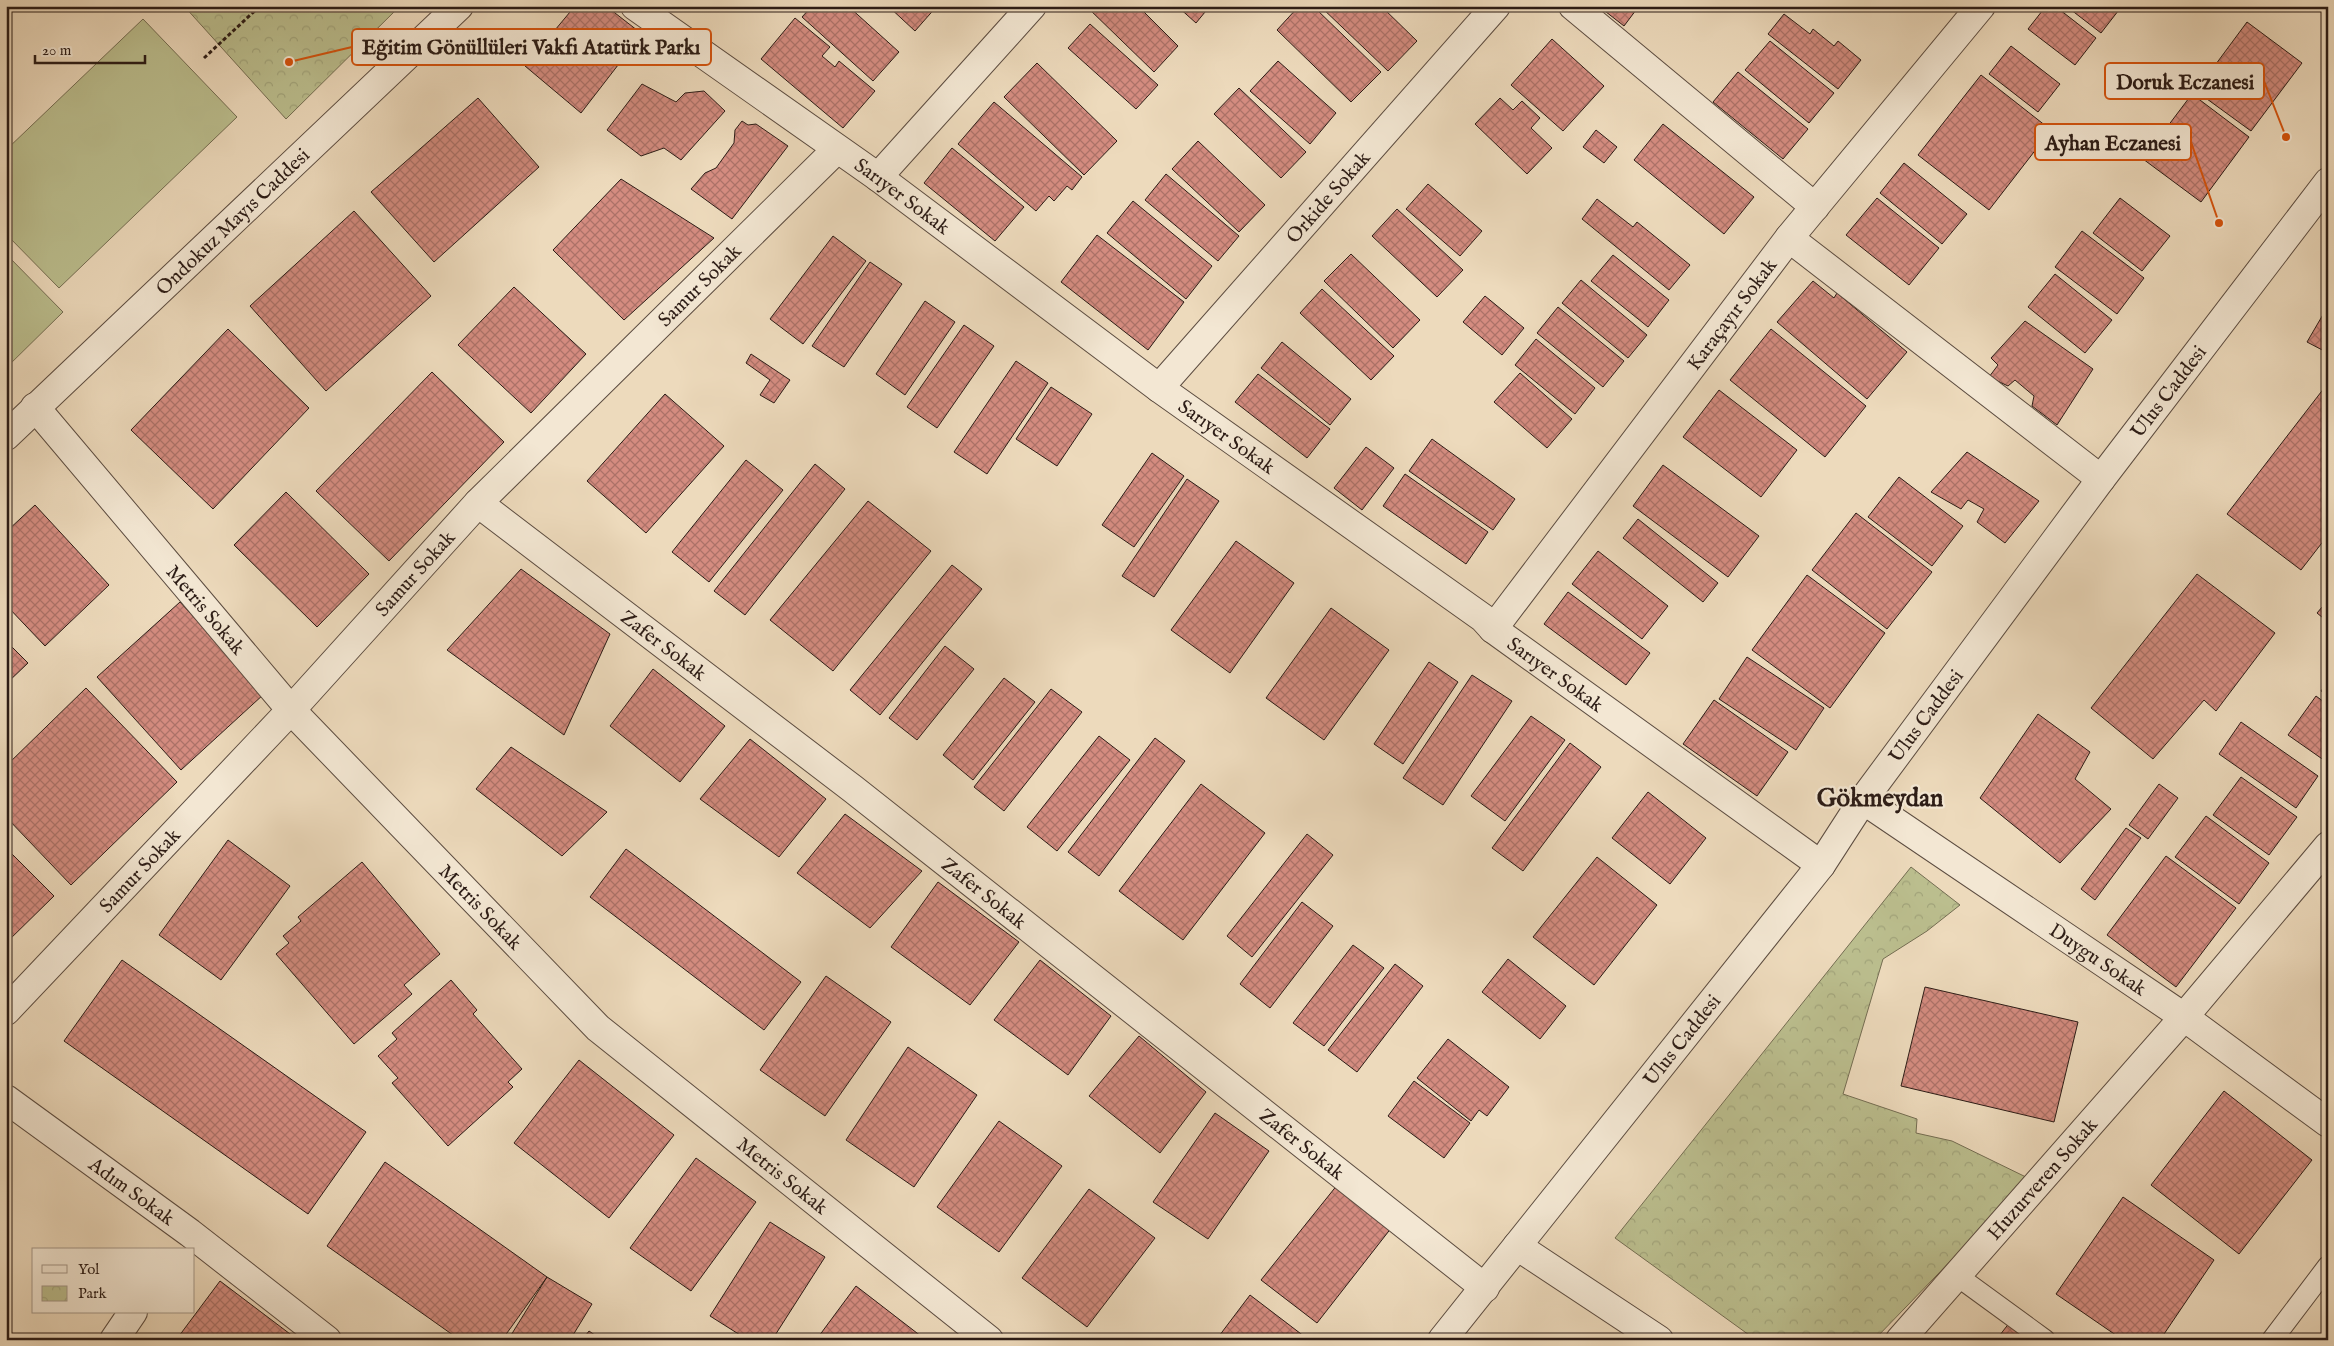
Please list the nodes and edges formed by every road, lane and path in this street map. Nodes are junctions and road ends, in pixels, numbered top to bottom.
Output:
1 (260, 6) edge
2 (459, 6) edge
3 (635, 6) edge
4 (1032, 6) edge
5 (1496, 6) edge
6 (1574, 6) edge
7 (1981, 6) edge
8 (204, 58) dead end
9 (837, 149) junction
10 (878, 177) junction
11 (2328, 182) edge
12 (1814, 207) junction
13 (1789, 238) junction
14 (1159, 388) junction
15 (35, 407) junction
16 (6, 436) edge
17 (2101, 479) junction
18 (478, 503) junction
19 (1492, 629) junction
20 (291, 710) junction
21 (1863, 800) junction
22 (2328, 846) edge
23 (1821, 865) junction
24 (6, 1011) edge
25 (2184, 1017) junction
26 (6, 1099) edge
27 (2328, 1123) edge
28 (184, 1241) edge
29 (1517, 1246) junction
30 (195, 1249) edge
31 (2328, 1266) edge
32 (1956, 1275) junction
33 (1485, 1288) junction
34 (132, 1314) edge
35 (114, 1340) edge
36 (327, 1340) edge
37 (989, 1340) edge
38 (1442, 1340) edge
39 (1659, 1340) edge
40 (1900, 1340) edge
41 (2045, 1340) edge
42 (2272, 1340) edge

1 - 8 path
2 - 15 street, Ondokuz Mayıs Caddesi
3 - 9 street, Sarıyer Sokak
4 - 10 street
5 - 14 street, Orkide Sokak
6 - 12 street
7 - 12 street, Karaçayır Sokak
9 - 10 street, Sarıyer Sokak
9 - 18 street, Samur Sokak
10 - 14 street, Sarıyer Sokak
11 - 17 street, Ulus Caddesi
12 - 13 street, Karaçayır Sokak
13 - 17 street
13 - 19 street, Karaçayır Sokak
14 - 19 street, Sarıyer Sokak
15 - 16 street, Ondokuz Mayıs Caddesi
15 - 20 street, Metris Sokak
17 - 21 street, Ulus Caddesi
18 - 20 street, Samur Sokak
18 - 33 street, Zafer Sokak
19 - 23 street, Sarıyer Sokak
20 - 24 street, Samur Sokak
20 - 37 street, Metris Sokak
21 - 23 street, Ulus Caddesi
21 - 25 street, Duygu Sokak
22 - 25 street, Huzurveren Sokak
23 - 29 street, Ulus Caddesi
25 - 27 street, Duygu Sokak
25 - 32 street, Huzurveren Sokak
26 - 28 street, Adım Sokak
29 - 33 street, Ulus Caddesi
29 - 39 street
30 - 36 street, Adım Sokak
31 - 42 lane
32 - 40 street, Huzurveren Sokak
32 - 41 lane
33 - 38 street, Ulus Caddesi
34 - 35 street

